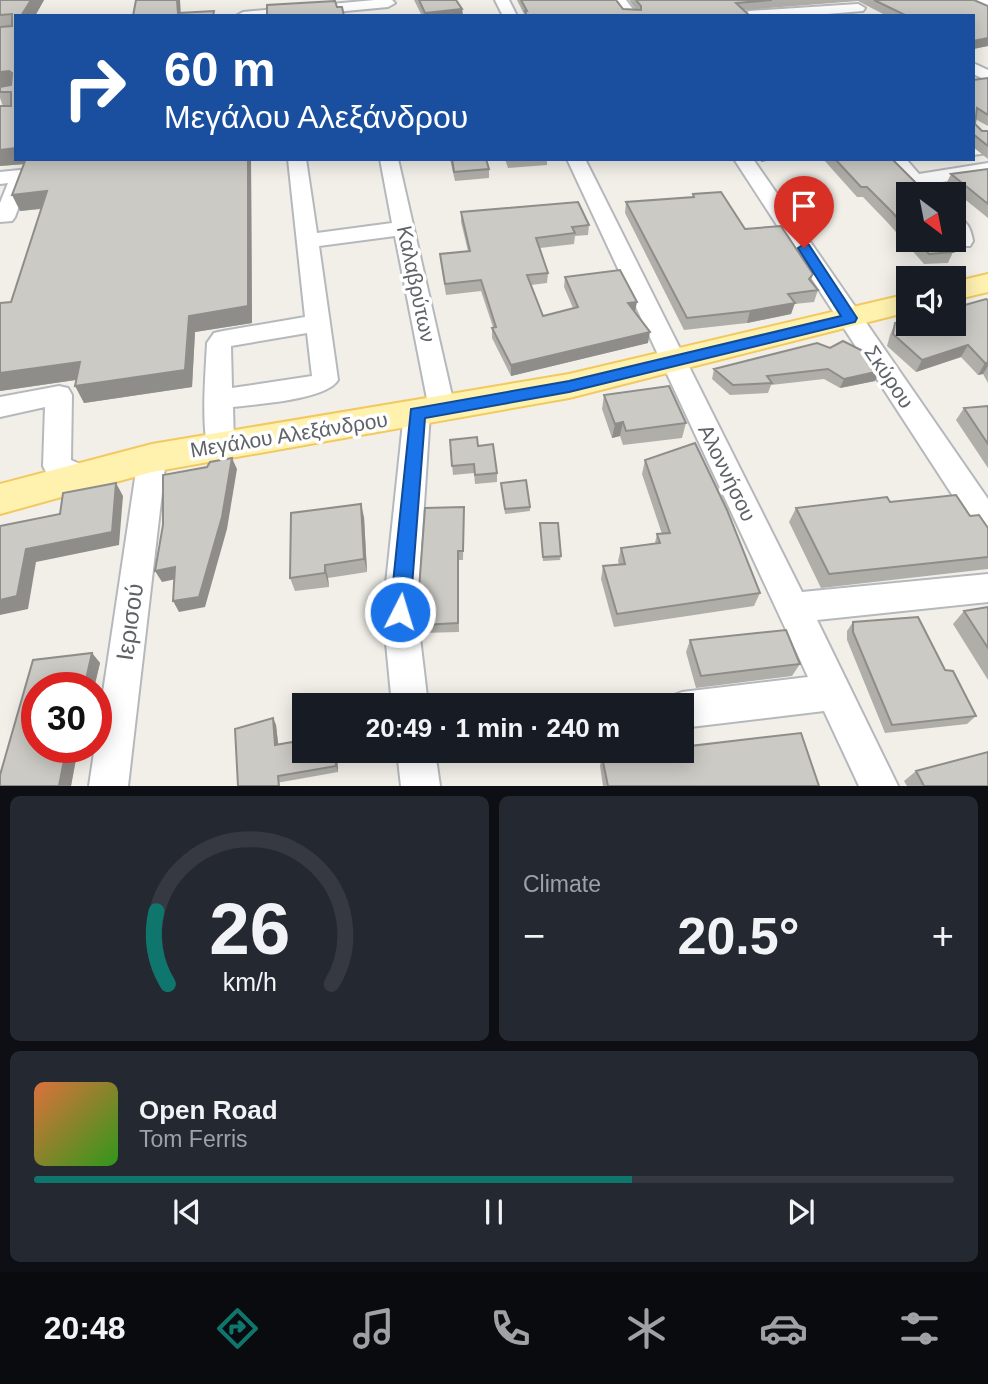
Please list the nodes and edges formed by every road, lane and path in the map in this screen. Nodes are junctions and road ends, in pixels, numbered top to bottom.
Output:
1 (844, 0) edge
2 (388, 6) edge
3 (859, 8) junction
4 (747, 13) edge
5 (272, 14) edge
6 (869, 14) edge
7 (976, 60) edge
8 (988, 76) edge
9 (297, 161) edge
10 (388, 161) edge
11 (577, 161) edge
12 (744, 161) edge
13 (897, 161) edge
14 (988, 169) edge
15 (0, 178) edge
16 (917, 182) edge
17 (940, 182) edge
18 (2, 223) edge
19 (404, 228) junction
20 (307, 241) junction
21 (988, 283) edge
22 (966, 289) edge
23 (896, 306) edge
24 (850, 318) junction
25 (318, 323) junction
26 (674, 362) junction
27 (219, 400) junction
28 (0, 407) edge
29 (429, 411) junction
30 (220, 445) junction
31 (152, 458) junction
32 (79, 476) junction
33 (0, 499) edge
34 (988, 524) edge
35 (988, 588) edge
36 (792, 608) junction
37 (833, 692) junction
38 (409, 693) edge
39 (694, 709) edge
40 (418, 763) edge
41 (108, 786) edge
42 (421, 786) edge
43 (879, 786) edge

1 - 3 street
2 - 5 street
3 - 4 street
3 - 6 street
7 - 8 street
9 - 20 street
10 - 19 street, Καλαβρύτων
11 - 26 street, Αλοννήσου
12 - 24 street, Σκύρου
13 - 16 street
14 - 17 street
15 - 18 street
19 - 20 street
19 - 29 street, Καλαβρύτων
20 - 25 street
21 - 22 main road
23 - 24 main road, Μεγάλου Αλεξάνδρου
24 - 26 main road, Μεγάλου Αλεξάνδρου
24 - 34 street, Σκύρου
25 - 27 street
25 - 27 street
26 - 29 main road, Μεγάλου Αλεξάνδρου
26 - 36 street, Αλοννήσου
27 - 30 street
28 - 32 street
29 - 30 main road, Μεγάλου Αλεξάνδρου
29 - 38 street, Καλαβρύτων
30 - 31 main road, Μεγάλου Αλεξάνδρου
31 - 32 main road, Μεγάλου Αλεξάνδρου
31 - 41 street, Ιερισού
32 - 33 main road, Μεγάλου Αλεξάνδρου
35 - 36 street
36 - 37 street, Αλοννήσου
37 - 39 street
37 - 43 street, Αλοννήσου
40 - 42 street

